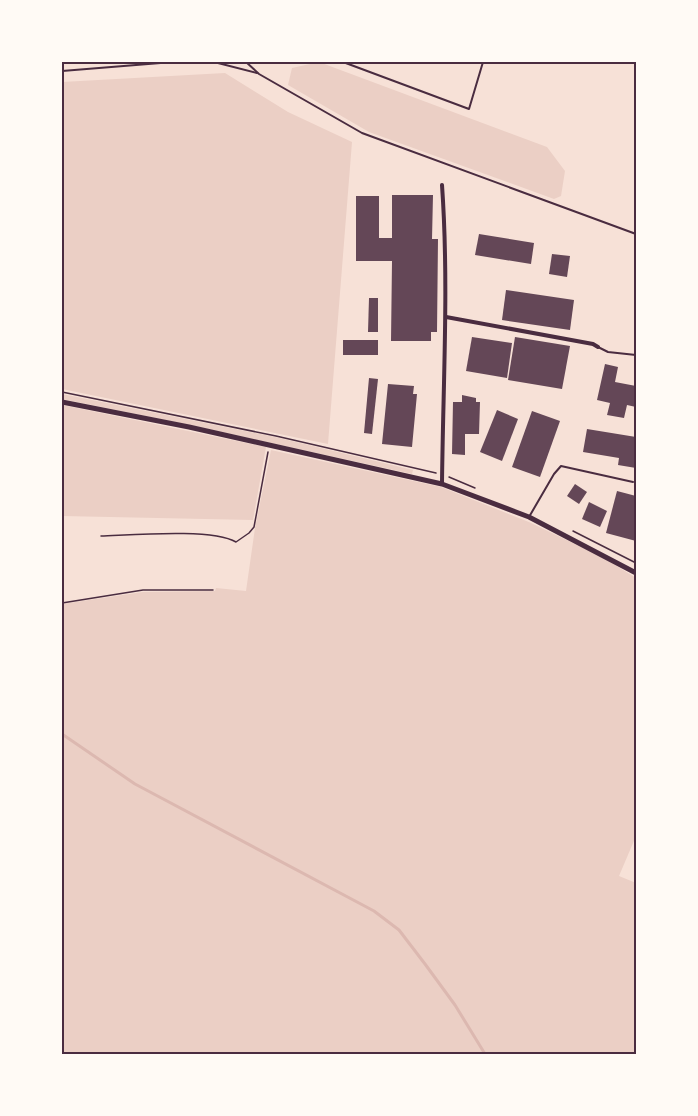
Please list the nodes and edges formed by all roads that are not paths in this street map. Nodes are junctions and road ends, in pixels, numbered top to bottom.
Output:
1 (173, 62) edge
2 (214, 62) edge
3 (246, 62) edge
4 (343, 62) edge
5 (483, 62) edge
6 (62, 71) edge
7 (259, 74) junction
8 (442, 185) dead end
9 (636, 234) edge
10 (446, 317) junction
11 (598, 347) joint
12 (636, 355) edge
13 (62, 402) edge
14 (633, 482) dead end
15 (442, 484) junction
16 (529, 517) junction
17 (636, 573) edge

1 - 6 lane
2 - 7 lane
3 - 7 lane
4 - 5 lane
7 - 9 lane
8 - 10 street
10 - 11 street
10 - 15 street
11 - 12 lane
13 - 15 street
14 - 16 lane
15 - 16 street
16 - 17 street

